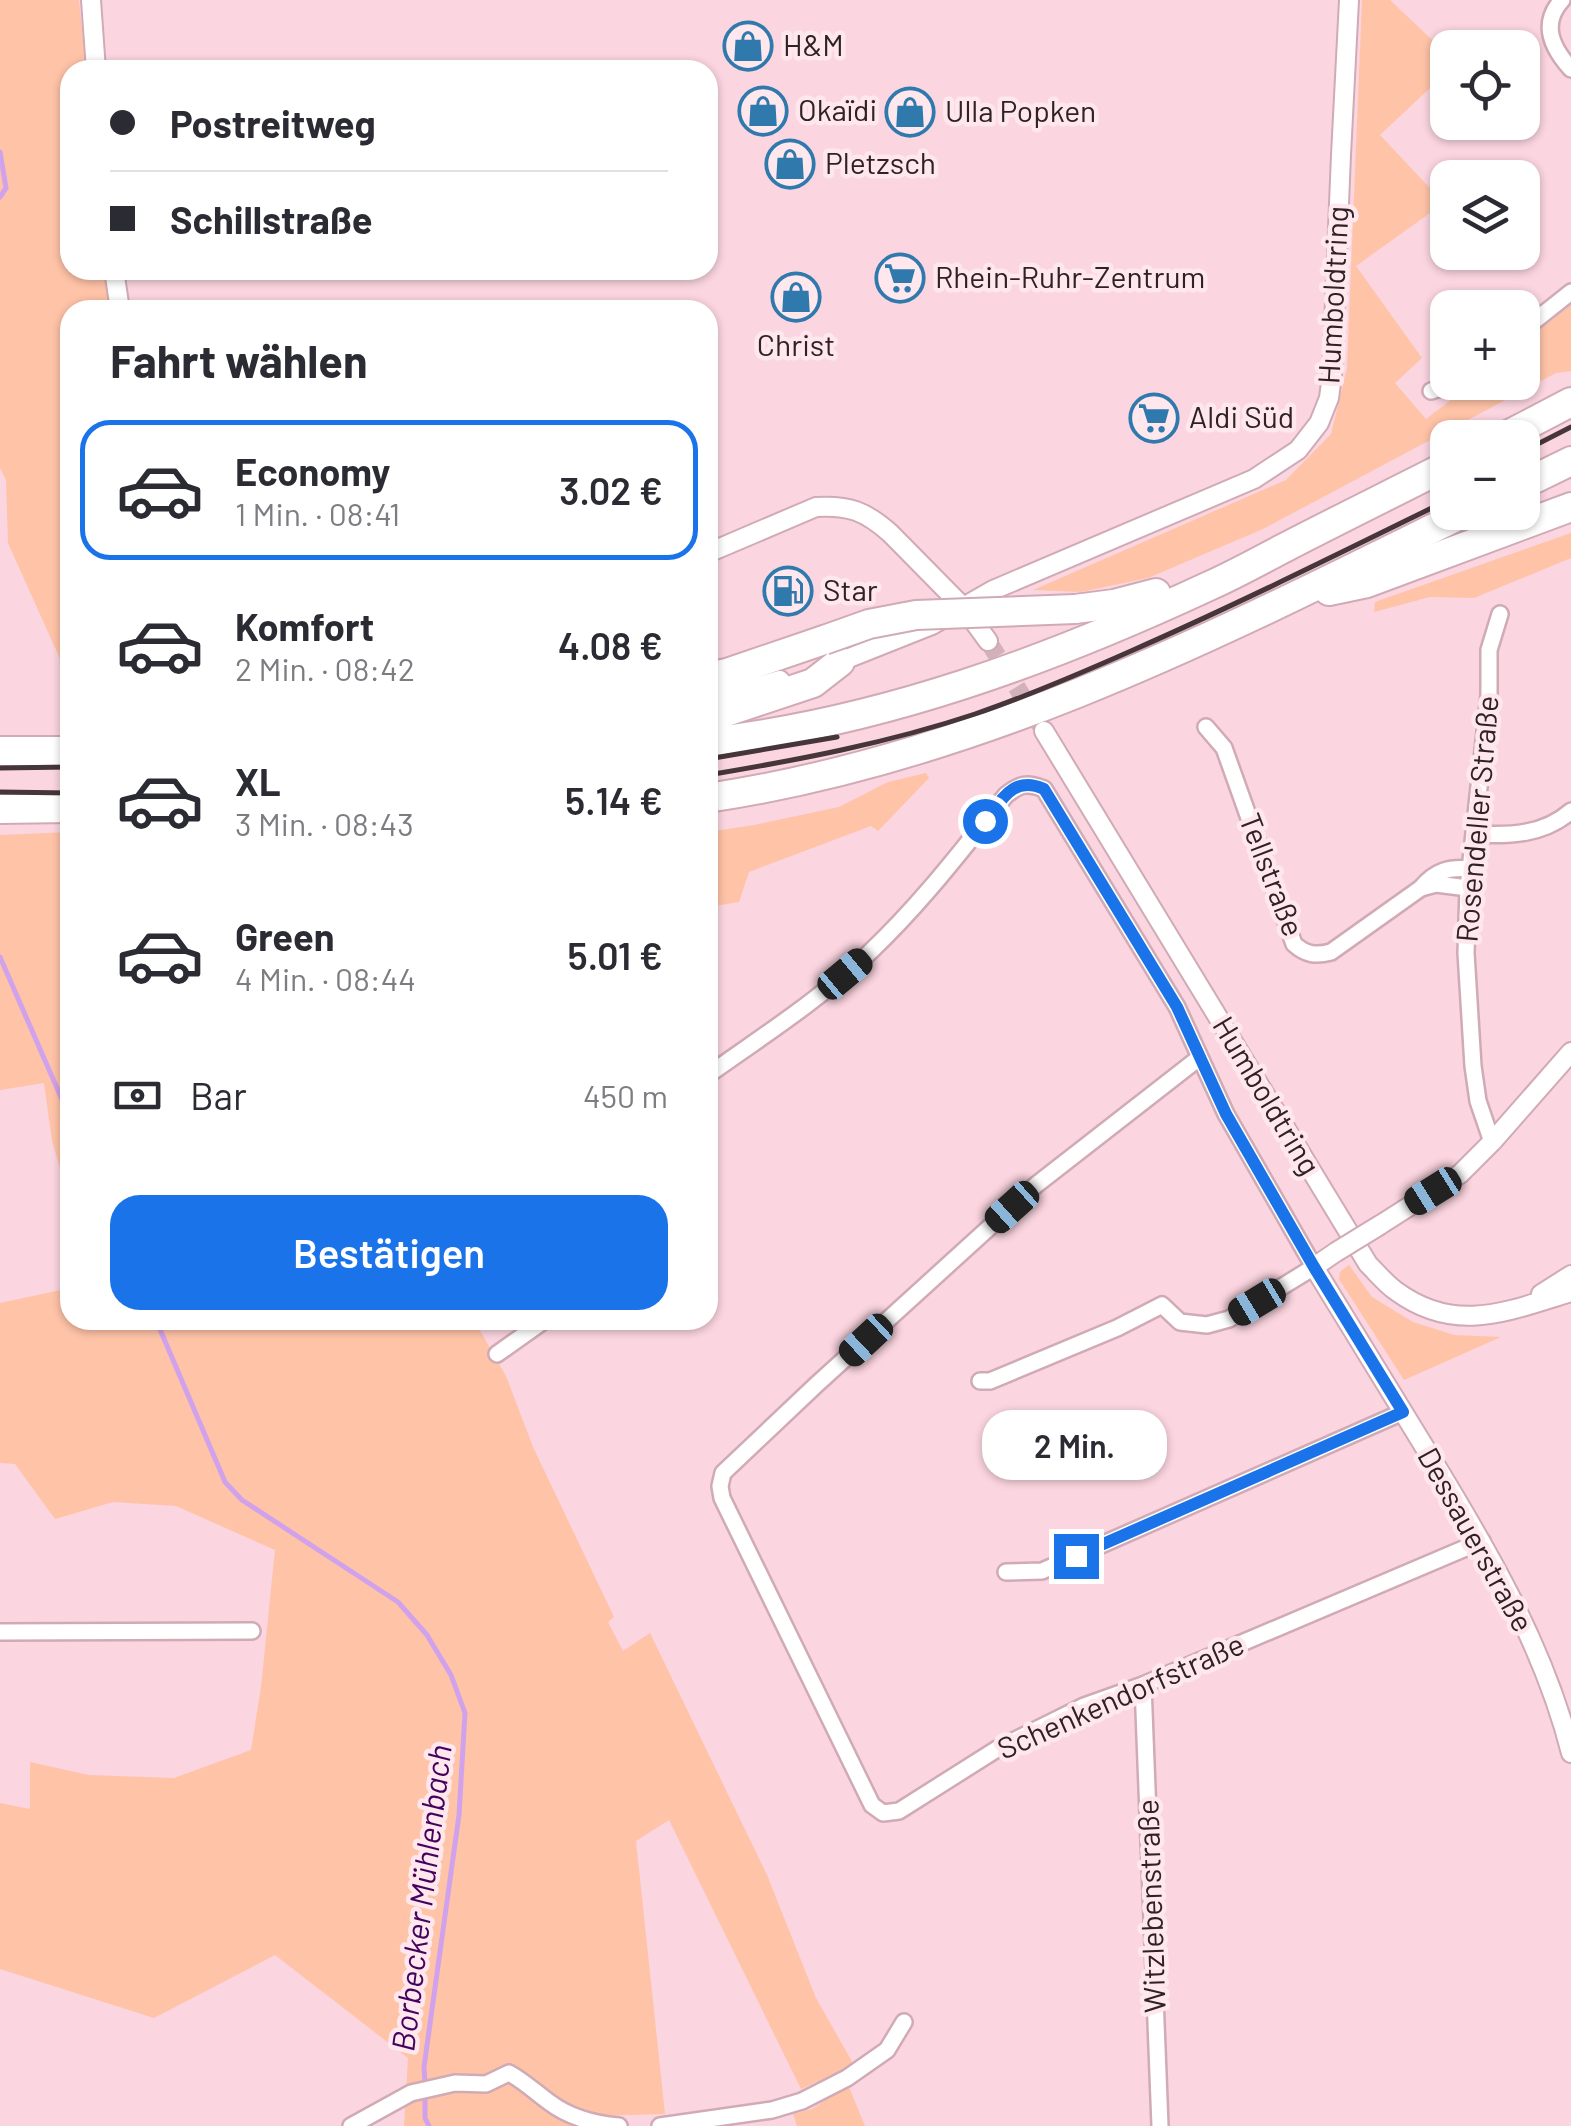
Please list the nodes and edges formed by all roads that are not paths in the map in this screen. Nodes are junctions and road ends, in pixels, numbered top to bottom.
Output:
1 (91, 0) edge
2 (1350, 0) edge
3 (1562, 0) edge
4 (95, 60) edge
5 (1571, 69) edge
6 (1571, 292) edge
7 (1540, 317) edge
8 (1571, 402) edge
9 (1536, 420) edge
10 (1571, 461) edge
11 (1430, 474) edge
12 (1540, 476) edge
13 (1571, 507) edge
14 (1430, 530) edge
15 (718, 549) edge
16 (1266, 557) junction
17 (1288, 600) junction
18 (964, 608) junction
19 (1500, 614) dead end
20 (988, 641) tunnel mouth
21 (832, 651) junction
22 (718, 673) edge
23 (718, 695) edge
24 (718, 715) edge
25 (1206, 727) dead end
26 (1044, 731) tunnel mouth
27 (718, 740) edge
28 (0, 751) edge
29 (60, 751) edge
30 (718, 796) edge
31 (60, 808) edge
32 (0, 809) edge
33 (1571, 810) edge
34 (1474, 834) junction
35 (1470, 869) junction
36 (1421, 888) junction
37 (1468, 888) junction
38 (1571, 1052) edge
39 (1200, 1058) junction
40 (718, 1068) edge
41 (1492, 1142) junction
42 (1314, 1267) junction
43 (1571, 1275) edge
44 (1571, 1292) edge
45 (1520, 1308) junction
46 (531, 1330) edge
47 (496, 1354) dead end
48 (980, 1381) dead end
49 (1403, 1412) junction
50 (1482, 1541) junction
51 (1006, 1572) dead end
52 (252, 1630) dead end
53 (0, 1632) edge
54 (1143, 1685) junction
55 (1571, 1752) edge
56 (904, 2022) dead end
57 (351, 2126) edge
58 (620, 2126) edge
59 (660, 2126) edge
60 (1160, 2126) edge

1 - 4 street
2 - 18 street, Humboldtring
3 - 5 street
6 - 7 street
8 - 9 highway
10 - 12 highway
11 - 16 highway
13 - 17 highway
14 - 17 highway
15 - 18 street
16 - 21 highway, bridge
16 - 27 highway
17 - 30 highway
18 - 20 street
18 - 21 street, Humboldtring
19 - 34 street, Rosendeller Straße
21 - 22 highway
21 - 23 street, Humboldtring
21 - 24 highway
25 - 36 street, Tellstraße
26 - 45 street, Humboldtring
28 - 29 highway
31 - 32 highway
33 - 34 street
34 - 35 street, Rosendeller Straße
35 - 36 street, Tellstraße
35 - 37 street, Rosendeller Straße
36 - 37 street
37 - 41 street, Rosendeller Straße
38 - 41 street
39 - 40 street, Dessauerstraße
39 - 42 street, Dessauerstraße
39 - 54 street, Schenkendorfstraße
41 - 42 street, bridge
42 - 48 street
42 - 49 street, Dessauerstraße
43 - 45 street, Humboldtring
44 - 45 street, Humboldtring
46 - 47 street
49 - 50 street, Dessauerstraße
49 - 51 street
50 - 54 street, Schenkendorfstraße
50 - 55 street, Dessauerstraße
52 - 53 street
54 - 60 street, Witzlebenstraße
56 - 59 street
57 - 58 street

